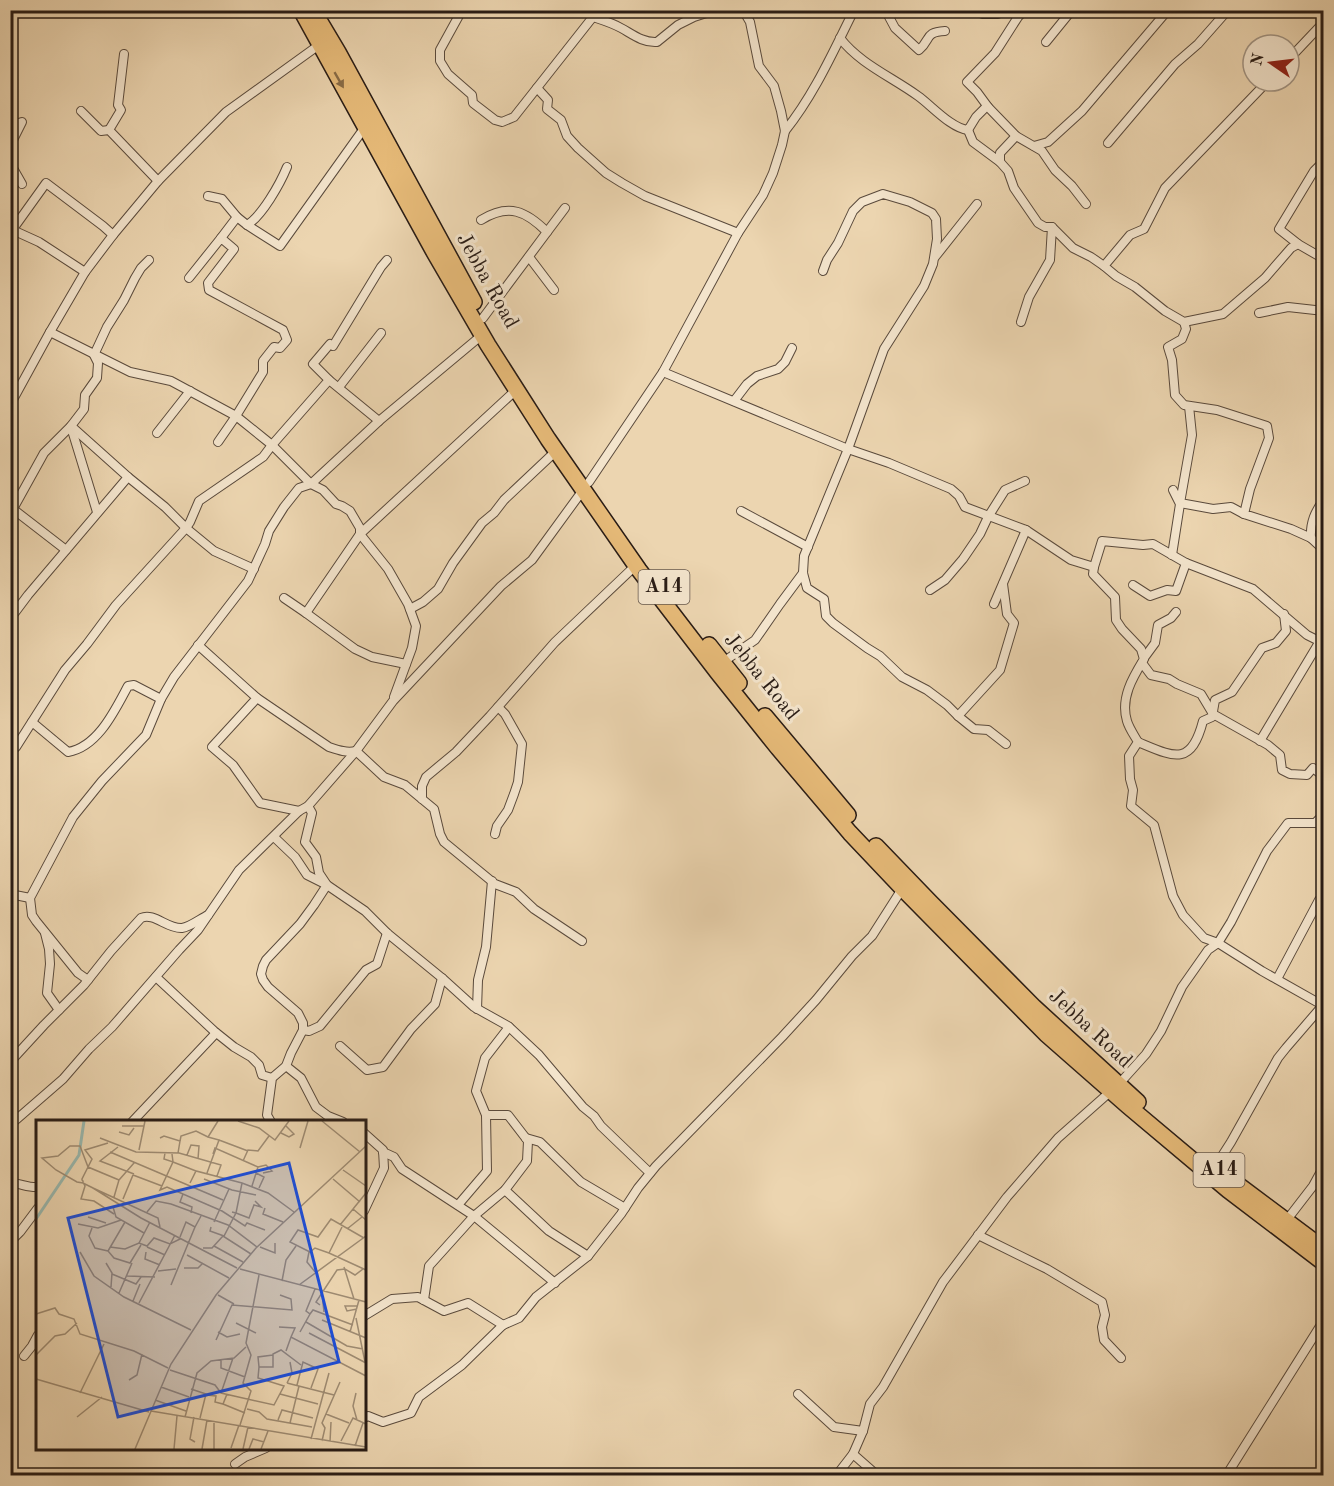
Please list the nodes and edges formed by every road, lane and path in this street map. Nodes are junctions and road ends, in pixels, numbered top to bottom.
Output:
1 (300, 10) edge
2 (313, 10) edge
3 (462, 10) edge
4 (716, 10) edge
5 (743, 10) edge
6 (854, 10) edge
7 (883, 10) edge
8 (972, 10) edge
9 (1025, 10) edge
10 (1072, 10) edge
11 (1168, 10) edge
12 (1228, 10) edge
13 (593, 14) edge
14 (998, 14) dead end
15 (1323, 22) edge
16 (945, 31) dead end
17 (840, 38) junction
18 (1046, 42) dead end
19 (319, 45) junction
20 (1301, 46) edge
21 (124, 54) dead end
22 (537, 88) junction
23 (1257, 93) edge
24 (988, 107) junction
25 (81, 111) dead end
26 (10, 126) edge
27 (365, 127) junction
28 (109, 130) junction
29 (968, 130) junction
30 (785, 131) junction
31 (1016, 136) junction
32 (1108, 143) dead end
33 (10, 146) edge
34 (1034, 146) junction
35 (1323, 161) edge
36 (1000, 162) junction
37 (10, 164) edge
38 (287, 167) dead end
39 (158, 181) junction
40 (22, 184) dead end
41 (208, 196) dead end
42 (977, 204) dead end
43 (1086, 204) dead end
44 (565, 207) dead end
45 (237, 217) junction
46 (481, 220) dead end
47 (247, 225) junction
48 (1052, 227) junction
49 (12, 228) edge
50 (547, 232) junction
51 (738, 233) junction
52 (113, 235) junction
53 (221, 238) junction
54 (1298, 244) junction
55 (529, 257) junction
56 (934, 258) junction
57 (1323, 259) edge
58 (149, 260) dead end
59 (387, 260) dead end
60 (1104, 266) junction
61 (823, 271) dead end
62 (85, 272) junction
63 (189, 278) dead end
64 (554, 290) dead end
65 (1323, 311) edge
66 (1259, 313) dead end
67 (483, 318) junction
68 (1021, 322) dead end
69 (1184, 322) junction
70 (50, 332) junction
71 (381, 333) dead end
72 (482, 335) junction
73 (792, 348) dead end
74 (94, 354) junction
75 (663, 372) junction
76 (329, 380) junction
77 (339, 387) junction
78 (516, 390) junction
79 (190, 391) junction
80 (734, 400) junction
81 (10, 405) edge
82 (1189, 406) junction
83 (236, 416) junction
84 (379, 421) junction
85 (71, 426) junction
86 (157, 433) dead end
87 (218, 442) dead end
88 (272, 445) junction
89 (849, 449) junction
90 (556, 451) junction
91 (128, 477) junction
92 (1025, 481) dead end
93 (311, 484) junction
94 (586, 486) junction
95 (1173, 490) dead end
96 (1323, 499) edge
97 (1180, 503) junction
98 (12, 511) edge
99 (741, 511) dead end
100 (97, 512) junction
101 (1244, 514) junction
102 (988, 517) junction
103 (186, 528) junction
104 (1026, 530) junction
105 (360, 534) junction
106 (1311, 538) junction
107 (808, 547) junction
108 (66, 550) junction
109 (1323, 550) edge
110 (1172, 555) junction
111 (1186, 563) junction
112 (635, 566) junction
113 (1094, 567) junction
114 (254, 569) junction
115 (803, 573) junction
116 (1003, 584) junction
117 (1133, 585) dead end
118 (930, 590) dead end
119 (284, 598) dead end
120 (994, 604) dead end
121 (410, 609) junction
122 (1176, 612) dead end
123 (306, 613) junction
124 (1284, 614) junction
125 (10, 618) edge
126 (1322, 641) edge
127 (198, 645) junction
128 (1143, 660) junction
129 (723, 662) junction
130 (406, 664) junction
131 (257, 698) junction
132 (161, 699) junction
133 (393, 701) junction
134 (498, 707) junction
135 (1213, 714) junction
136 (958, 716) junction
137 (32, 722) junction
138 (1260, 741) junction
139 (1138, 742) junction
140 (1006, 744) dead end
141 (356, 752) junction
142 (10, 753) edge
143 (1323, 777) edge
144 (422, 799) junction
145 (308, 806) junction
146 (299, 811) junction
147 (1323, 814) edge
148 (495, 834) dead end
149 (274, 837) junction
150 (492, 881) junction
151 (327, 885) junction
152 (902, 889) junction
153 (10, 894) edge
154 (1323, 896) edge
155 (30, 898) junction
156 (209, 914) junction
157 (45, 932) junction
158 (387, 933) junction
159 (582, 941) dead end
160 (1218, 943) junction
161 (156, 977) junction
162 (442, 978) junction
163 (1277, 979) junction
164 (88, 980) junction
165 (1323, 1006) edge
166 (477, 1009) junction
167 (59, 1010) junction
168 (509, 1027) junction
169 (303, 1029) junction
170 (216, 1033) junction
171 (340, 1046) dead end
172 (10, 1062) edge
173 (286, 1066) junction
174 (272, 1078) junction
175 (1115, 1088) junction
176 (486, 1115) junction
177 (134, 1120) edge
178 (270, 1120) edge
179 (338, 1120) edge
180 (10, 1125) edge
181 (366, 1135) edge
182 (526, 1138) junction
183 (383, 1152) junction
184 (1323, 1166) edge
185 (1215, 1167) junction
186 (650, 1173) junction
187 (10, 1183) edge
188 (36, 1188) edge
189 (505, 1190) junction
190 (458, 1206) junction
191 (366, 1207) edge
192 (625, 1208) junction
193 (36, 1211) edge
194 (474, 1216) junction
195 (1286, 1221) junction
196 (978, 1235) junction
197 (10, 1242) edge
198 (1323, 1249) edge
199 (588, 1256) junction
200 (1323, 1263) edge
201 (555, 1283) junction
202 (424, 1300) junction
203 (366, 1315) edge
204 (1323, 1320) edge
205 (503, 1325) junction
206 (36, 1339) edge
207 (24, 1356) dead end
208 (1121, 1358) dead end
209 (798, 1394) dead end
210 (366, 1417) edge
211 (863, 1431) junction
212 (263, 1450) edge
213 (853, 1454) junction
214 (235, 1464) dead end
215 (836, 1476) edge
216 (878, 1476) edge
217 (1226, 1476) edge

1 - 19 highway
2 - 67 highway, Jebba Road / A14
3 - 22 street
4 - 13 street
5 - 30 street
6 - 17 street
7 - 16 street
8 - 14 street
9 - 24 street
10 - 18 street
11 - 34 street
12 - 32 street
13 - 22 street
15 - 20 street
17 - 29 street
17 - 30 street
19 -> 27 highway
19 - 39 street
21 - 28 street
22 - 51 street
23 - 60 street
24 - 29 street
24 - 31 street
25 - 28 street
26 - 33 street
27 - 47 street
27 - 72 highway
28 - 39 street
29 - 36 street
30 - 51 street
31 - 34 street
31 - 36 street
34 - 43 street
35 - 54 street
36 - 48 street
37 - 40 street
38 - 47 street
39 - 52 street
41 - 45 street
42 - 56 street
44 - 50 street
45 - 47 street
45 - 53 street
46 - 50 street
48 - 60 street
48 - 68 street
49 - 52 street
49 - 62 street
50 - 55 street
51 - 75 street
52 - 62 street
53 - 63 street
53 - 83 street
54 - 57 street
54 - 69 street
55 - 64 street
55 - 67 street
56 - 61 street
56 - 89 street
58 - 74 street
59 - 76 street
60 - 69 street
62 - 70 street
65 - 66 street
67 - 94 highway, Jebba Road / A14
69 - 82 street
70 - 74 street
70 - 81 street
71 - 77 street
72 - 78 highway
72 - 84 street
73 - 80 street
74 - 79 street
74 - 85 street
75 - 80 street
75 - 94 street
76 - 77 street
76 - 88 street
77 - 84 street
78 - 90 highway
78 - 105 street
79 - 83 street
79 - 86 street
80 - 89 street
82 - 97 street
82 - 101 street
83 - 87 street
83 - 88 street
84 - 93 street
85 - 91 street
85 - 98 street
85 - 100 street
88 - 93 street
88 - 103 street
89 - 102 street
89 - 107 street
90 - 94 highway
90 - 121 street
91 - 100 street
91 - 103 street
92 - 102 street
93 - 105 street
93 - 114 street
94 - 112 highway
94 - 129 highway, Jebba Road / A14
94 - 133 street
95 - 97 street
96 - 106 street
97 - 101 street
97 - 110 street
98 - 108 street
99 - 107 street
100 - 108 street
101 - 106 street
102 - 104 street
102 - 118 street
103 - 114 street
103 - 137 street
104 - 113 street
104 - 116 street
105 - 121 street
105 - 123 street
106 - 109 street
107 - 115 street
108 - 125 street
110 - 111 street
110 - 113 street
111 - 117 street
111 - 124 street
112 - 134 street
112 - 152 highway
113 - 128 street
114 - 127 street
115 - 129 street
115 - 136 street
116 - 120 street
116 - 136 street
119 - 123 street
121 - 130 street
122 - 128 street
123 - 130 street
124 - 126 street
124 - 135 street
126 - 138 street
127 - 131 street
127 - 132 street
128 - 135 street
128 - 139 street
129 - 175 highway, Jebba Road / A14
130 - 133 street
131 - 141 street
131 - 146 street
132 - 137 street
132 - 155 street
133 - 141 street
134 - 144 street
134 - 148 street
135 - 138 street
135 - 139 street
136 - 140 street
137 - 142 street
138 - 143 street
139 - 160 street
141 - 144 street
141 - 145 street
144 - 150 street
145 - 146 street
145 - 151 street
146 - 149 street
147 - 160 street
149 - 151 street
149 - 156 street
150 - 159 street
150 - 166 street
151 - 158 street
151 - 169 street
152 - 175 highway
152 - 186 street
153 - 155 street
154 - 163 street
155 - 157 street
156 - 161 street
156 - 164 street
157 - 164 street
157 - 167 street
158 - 162 street
158 - 169 street
160 - 163 street
160 - 175 street
161 - 170 street
161 - 180 street
162 - 166 street
162 - 171 street
163 - 165 street
164 - 167 street
165 - 185 street
166 - 168 street
167 - 172 street
168 - 176 street
168 - 186 street
169 - 173 street
170 - 174 street
170 - 177 street
173 - 174 street
173 - 179 street
174 - 178 street
175 - 185 highway, Jebba Road / A14
175 - 196 street
175 - 200 highway
176 - 182 street
176 - 190 street
181 - 183 street
182 - 189 street
182 - 192 street
183 - 190 street
183 - 191 street
184 - 195 street
185 - 195 highway, Jebba Road / A14
186 - 192 street
187 - 188 street
189 - 194 street
189 - 199 street
190 - 194 street
192 - 199 street
193 - 197 street
194 - 201 street
194 - 202 street
195 - 198 highway, Jebba Road / A14
196 - 208 street
196 - 211 street
199 - 201 street
201 - 205 street
202 - 203 street
202 - 205 street
204 - 217 street
205 - 210 street
206 - 207 street
209 - 211 street
211 - 213 street
212 - 214 street
213 - 215 street
213 - 216 street

